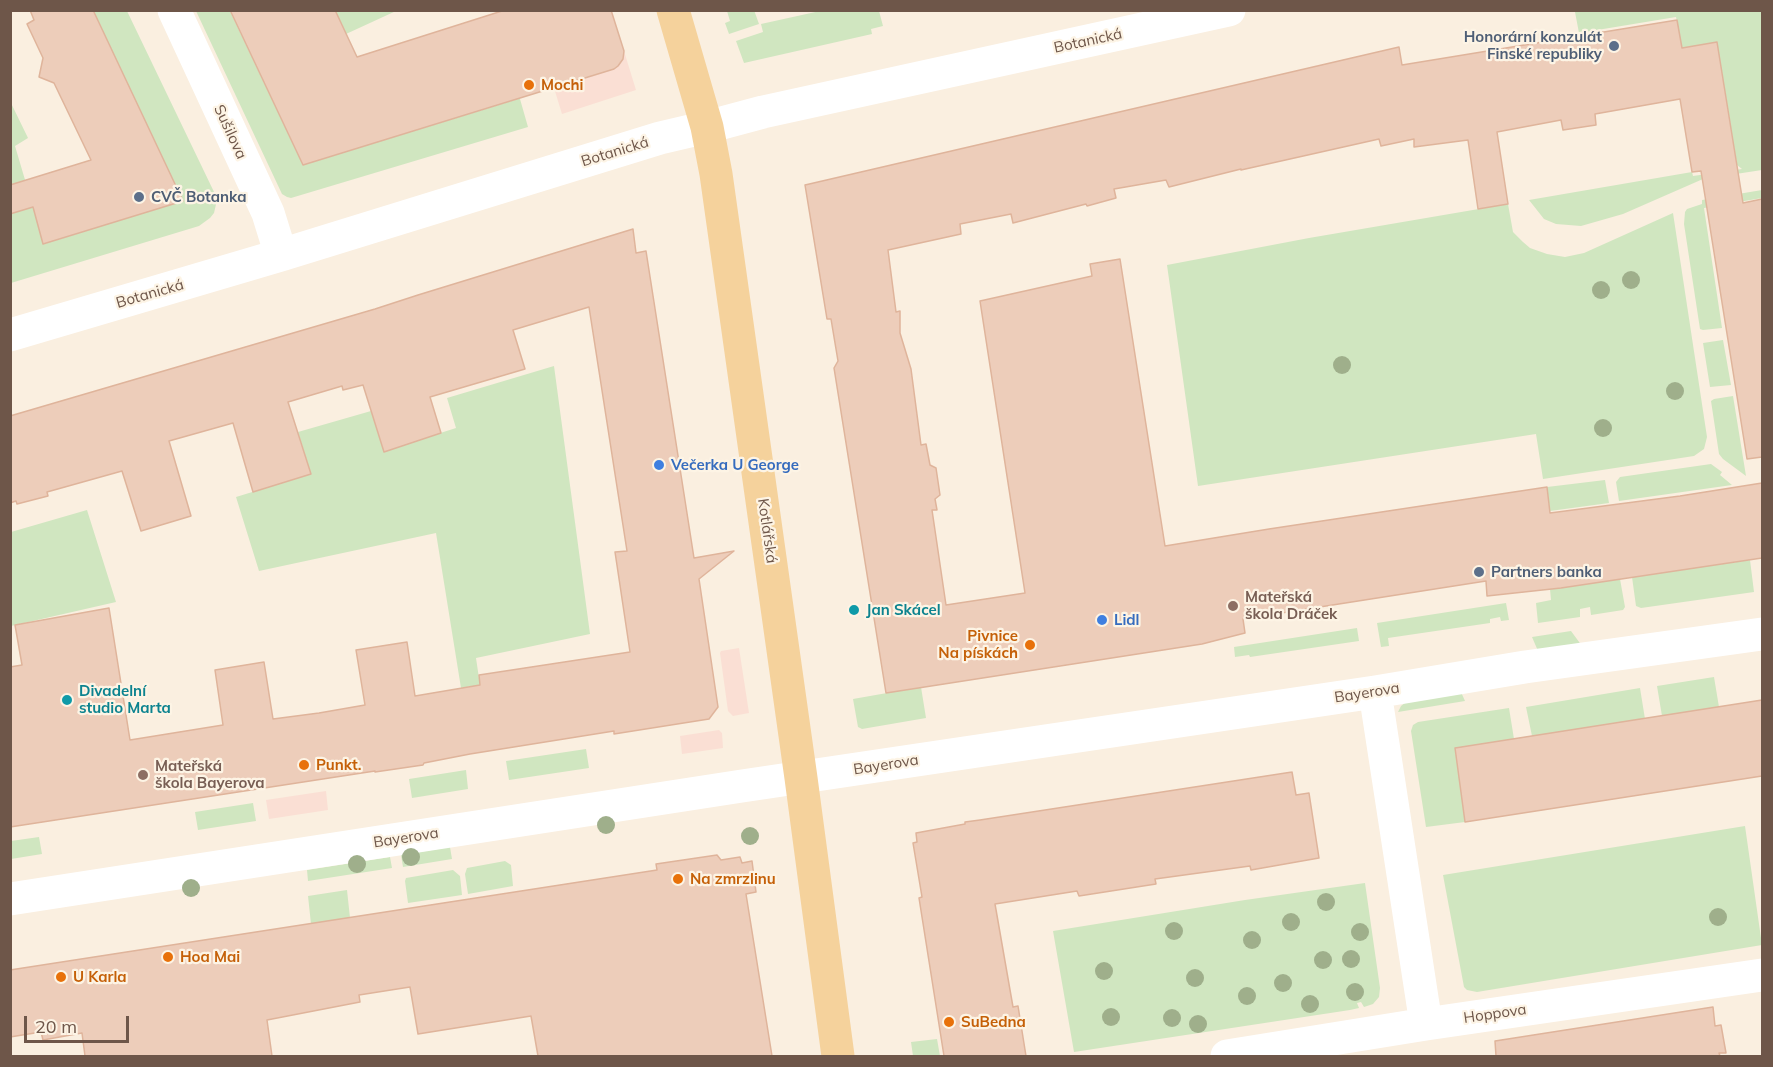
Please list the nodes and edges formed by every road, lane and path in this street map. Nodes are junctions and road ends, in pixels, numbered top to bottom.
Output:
1 (174, 10) edge
2 (673, 10) edge
3 (1229, 10) edge
4 (707, 127) junction
5 (280, 255) junction
6 (10, 335) edge
7 (1762, 634) edge
8 (1375, 692) junction
9 (801, 778) junction
10 (10, 899) edge
11 (1762, 975) edge
12 (1426, 1024) junction
13 (838, 1056) edge
14 (1227, 1056) edge

1 - 5 street, Sušilova
2 - 4 main road, Kotlářská
3 - 4 street, Botanická
4 - 5 street, Botanická
4 - 9 main road, Kotlářská
5 - 6 street, Botanická
7 - 8 street, Bayerova
8 - 9 street, Bayerova
8 - 12 street
9 - 10 street, Bayerova
9 - 13 main road, Kotlářská
11 - 12 street, Hoppova
12 - 14 street, Hoppova

